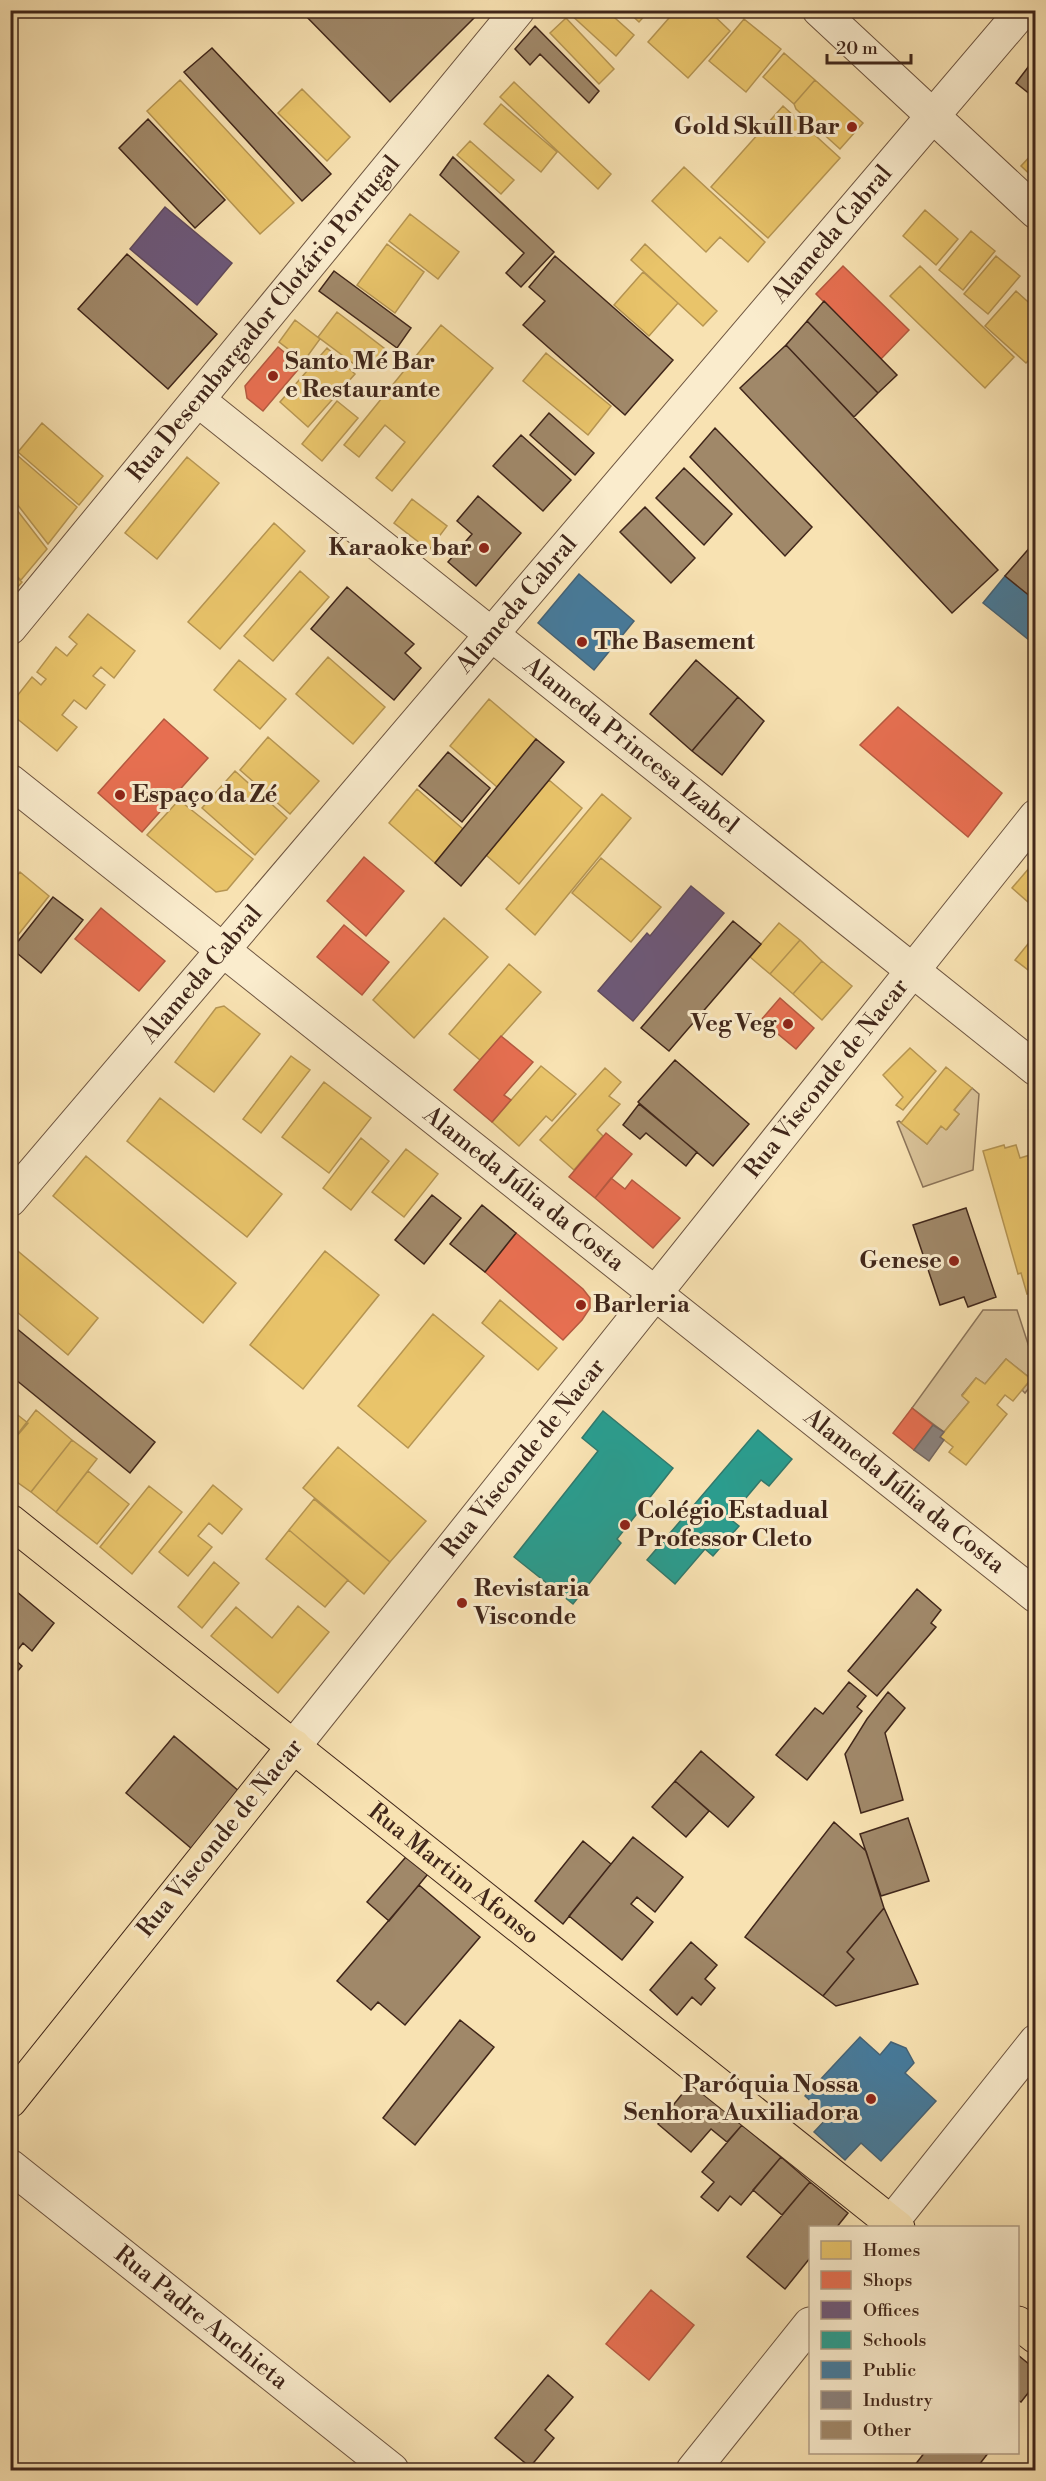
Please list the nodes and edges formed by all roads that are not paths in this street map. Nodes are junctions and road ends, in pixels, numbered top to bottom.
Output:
1 (518, 10) edge
2 (819, 10) edge
3 (1023, 10) edge
4 (933, 116) junction
5 (1035, 212) edge
6 (198, 400) junction
7 (10, 628) edge
8 (491, 635) junction
9 (10, 781) edge
10 (1035, 816) edge
11 (223, 950) junction
12 (912, 970) junction
13 (1035, 1069) edge
14 (10, 1200) edge
15 (655, 1293) junction
16 (10, 1521) edge
17 (1035, 1596) edge
18 (294, 1746) junction
19 (1035, 2042) edge
20 (10, 2101) edge
21 (10, 2166) edge
22 (892, 2226) edge
23 (809, 2325) edge
24 (1019, 2325) edge
25 (1035, 2337) edge
26 (392, 2470) edge
27 (693, 2470) edge

1 - 6 street, Rua Desembargador Clotário Portugal
2 - 4 street
3 - 4 street, Alameda Cabral
4 - 5 street
4 - 8 street, Alameda Cabral
6 - 7 street, Rua Desembargador Clotário Portugal
6 - 8 street, Alameda Princesa Izabel
8 - 11 street, Alameda Cabral
8 - 12 street, Alameda Princesa Izabel
9 - 11 street, Alameda Júlia da Costa
10 - 12 street, Rua Visconde de Nacar
11 - 14 street, Alameda Cabral
11 - 15 street, Alameda Júlia da Costa
12 - 13 street, Alameda Princesa Izabel
12 - 15 street, Rua Visconde de Nacar
15 - 17 street, Alameda Júlia da Costa
15 - 18 street, Rua Visconde de Nacar
16 - 18 main road, Rua Martim Afonso
18 - 20 main road, Rua Visconde de Nacar
18 - 22 main road, Rua Martim Afonso
19 - 22 street
21 - 26 street, Rua Padre Anchieta
23 - 27 street
24 - 25 main road

